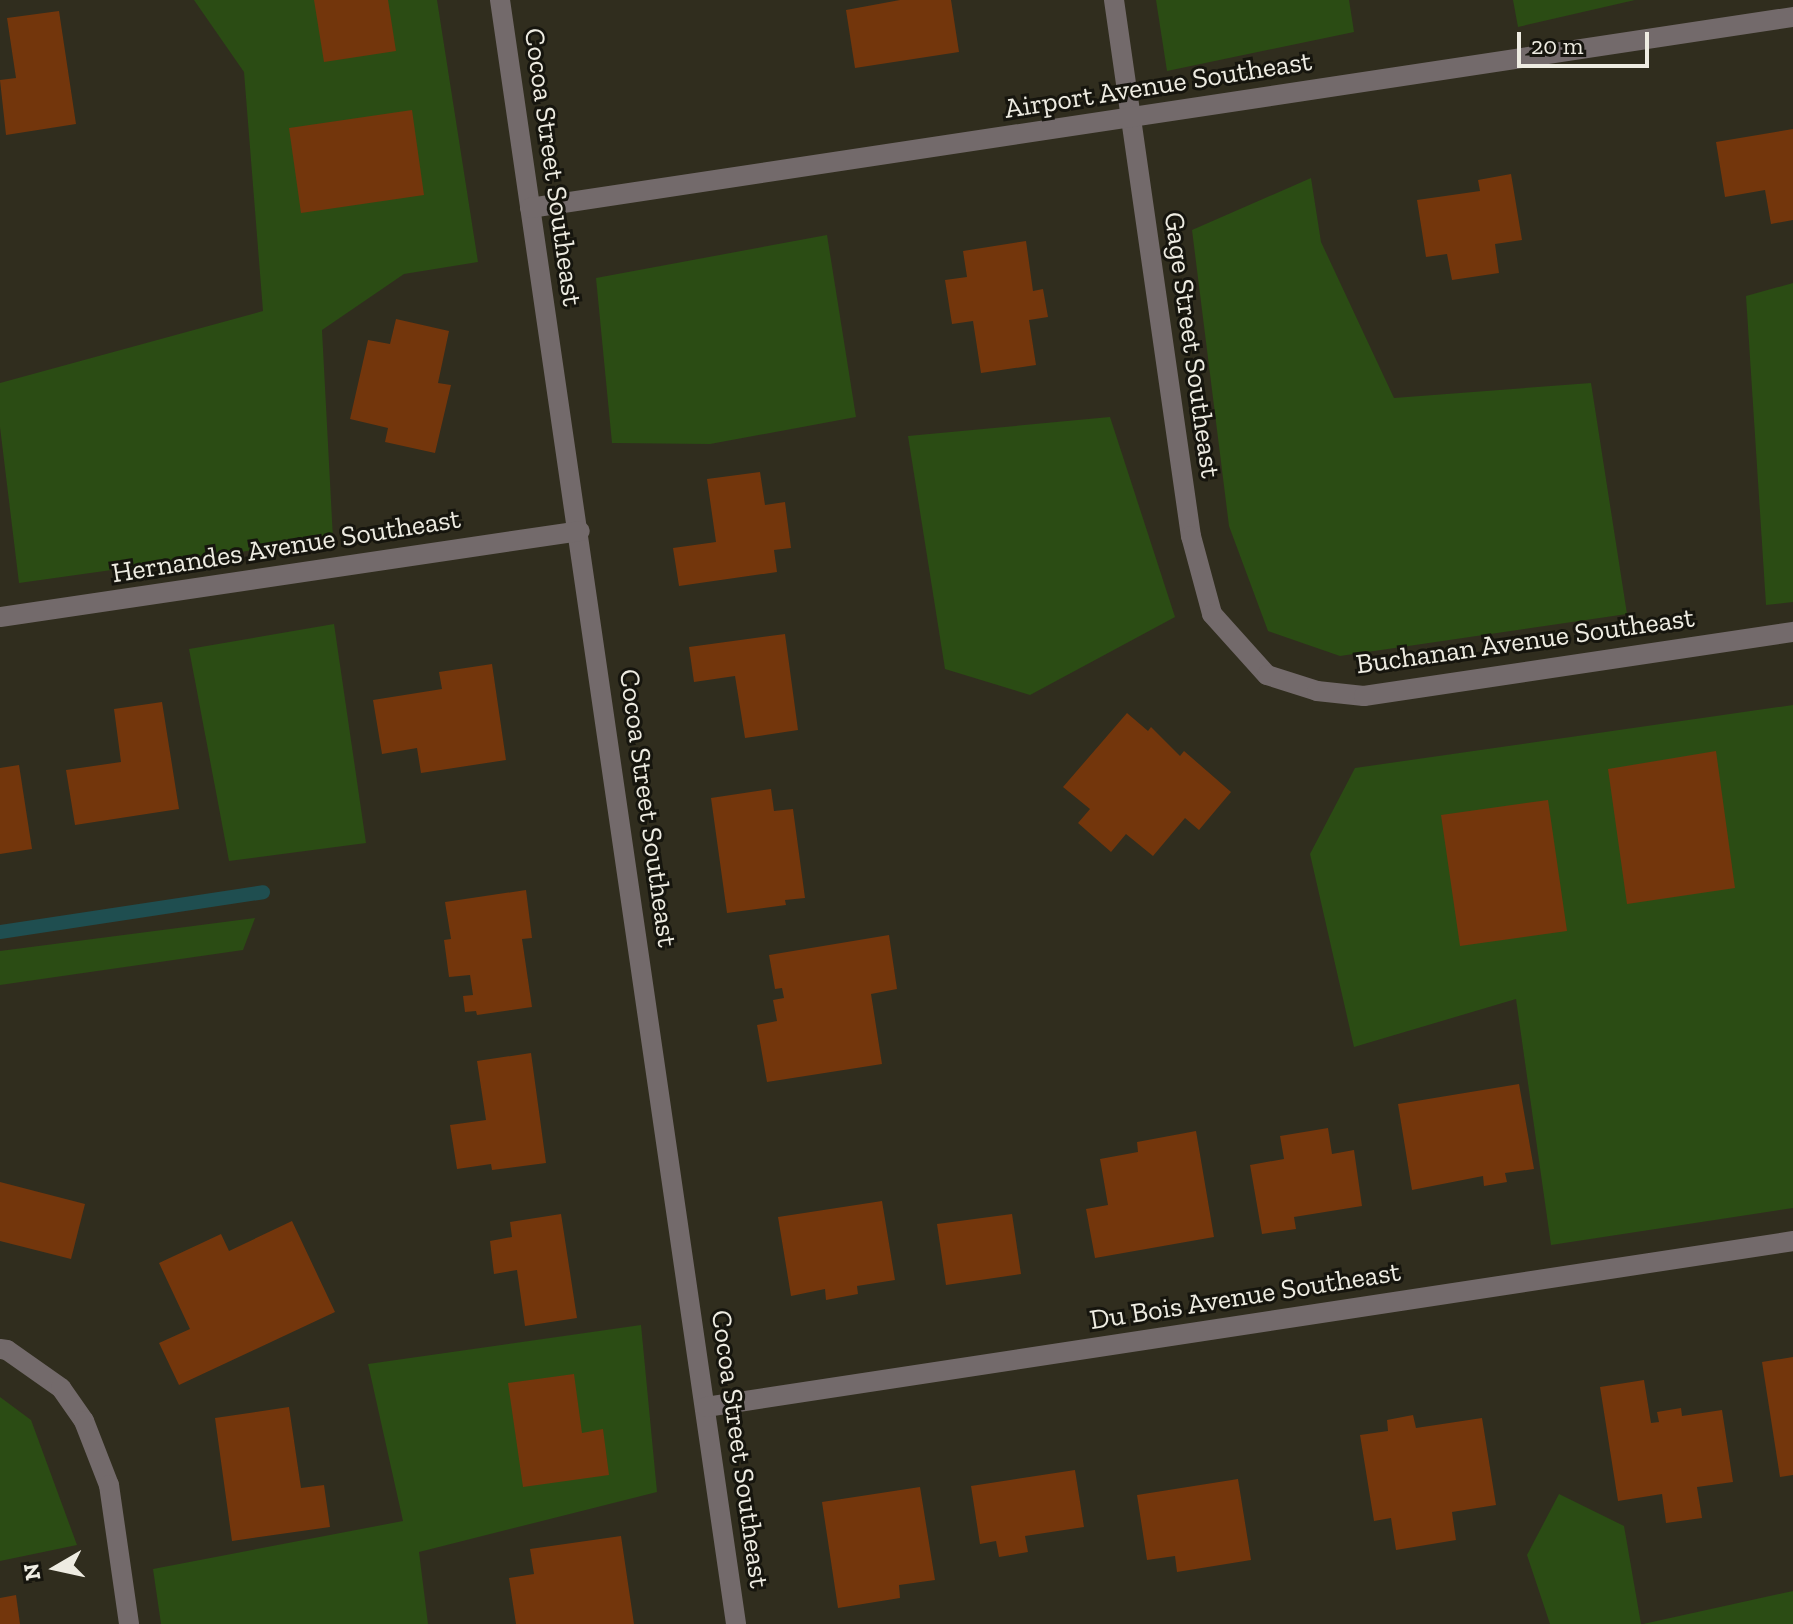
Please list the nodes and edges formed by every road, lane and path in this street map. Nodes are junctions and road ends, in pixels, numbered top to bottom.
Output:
1 (500, 0) edge
2 (1114, 0) edge
3 (1793, 17) edge
4 (1131, 117) junction
5 (530, 208) junction
6 (580, 531) junction
7 (0, 617) edge
8 (1793, 632) edge
9 (1267, 675) joint
10 (1793, 1241) edge
11 (0, 1349) edge
12 (706, 1407) junction
13 (129, 1624) edge
14 (736, 1624) edge

1 - 5 street, Cocoa Street Southeast
2 - 4 street, Gage Street Southeast
3 - 4 street, Airport Avenue Southeast
4 - 5 street, Airport Avenue Southeast
4 - 9 street, Gage Street Southeast
5 - 6 street, Cocoa Street Southeast
6 - 7 street, Hernandes Avenue Southeast
6 - 12 street, Cocoa Street Southeast
8 - 9 street, Buchanan Avenue Southeast
10 - 12 street, Du Bois Avenue Southeast
11 - 13 street
12 - 14 street, Cocoa Street Southeast

